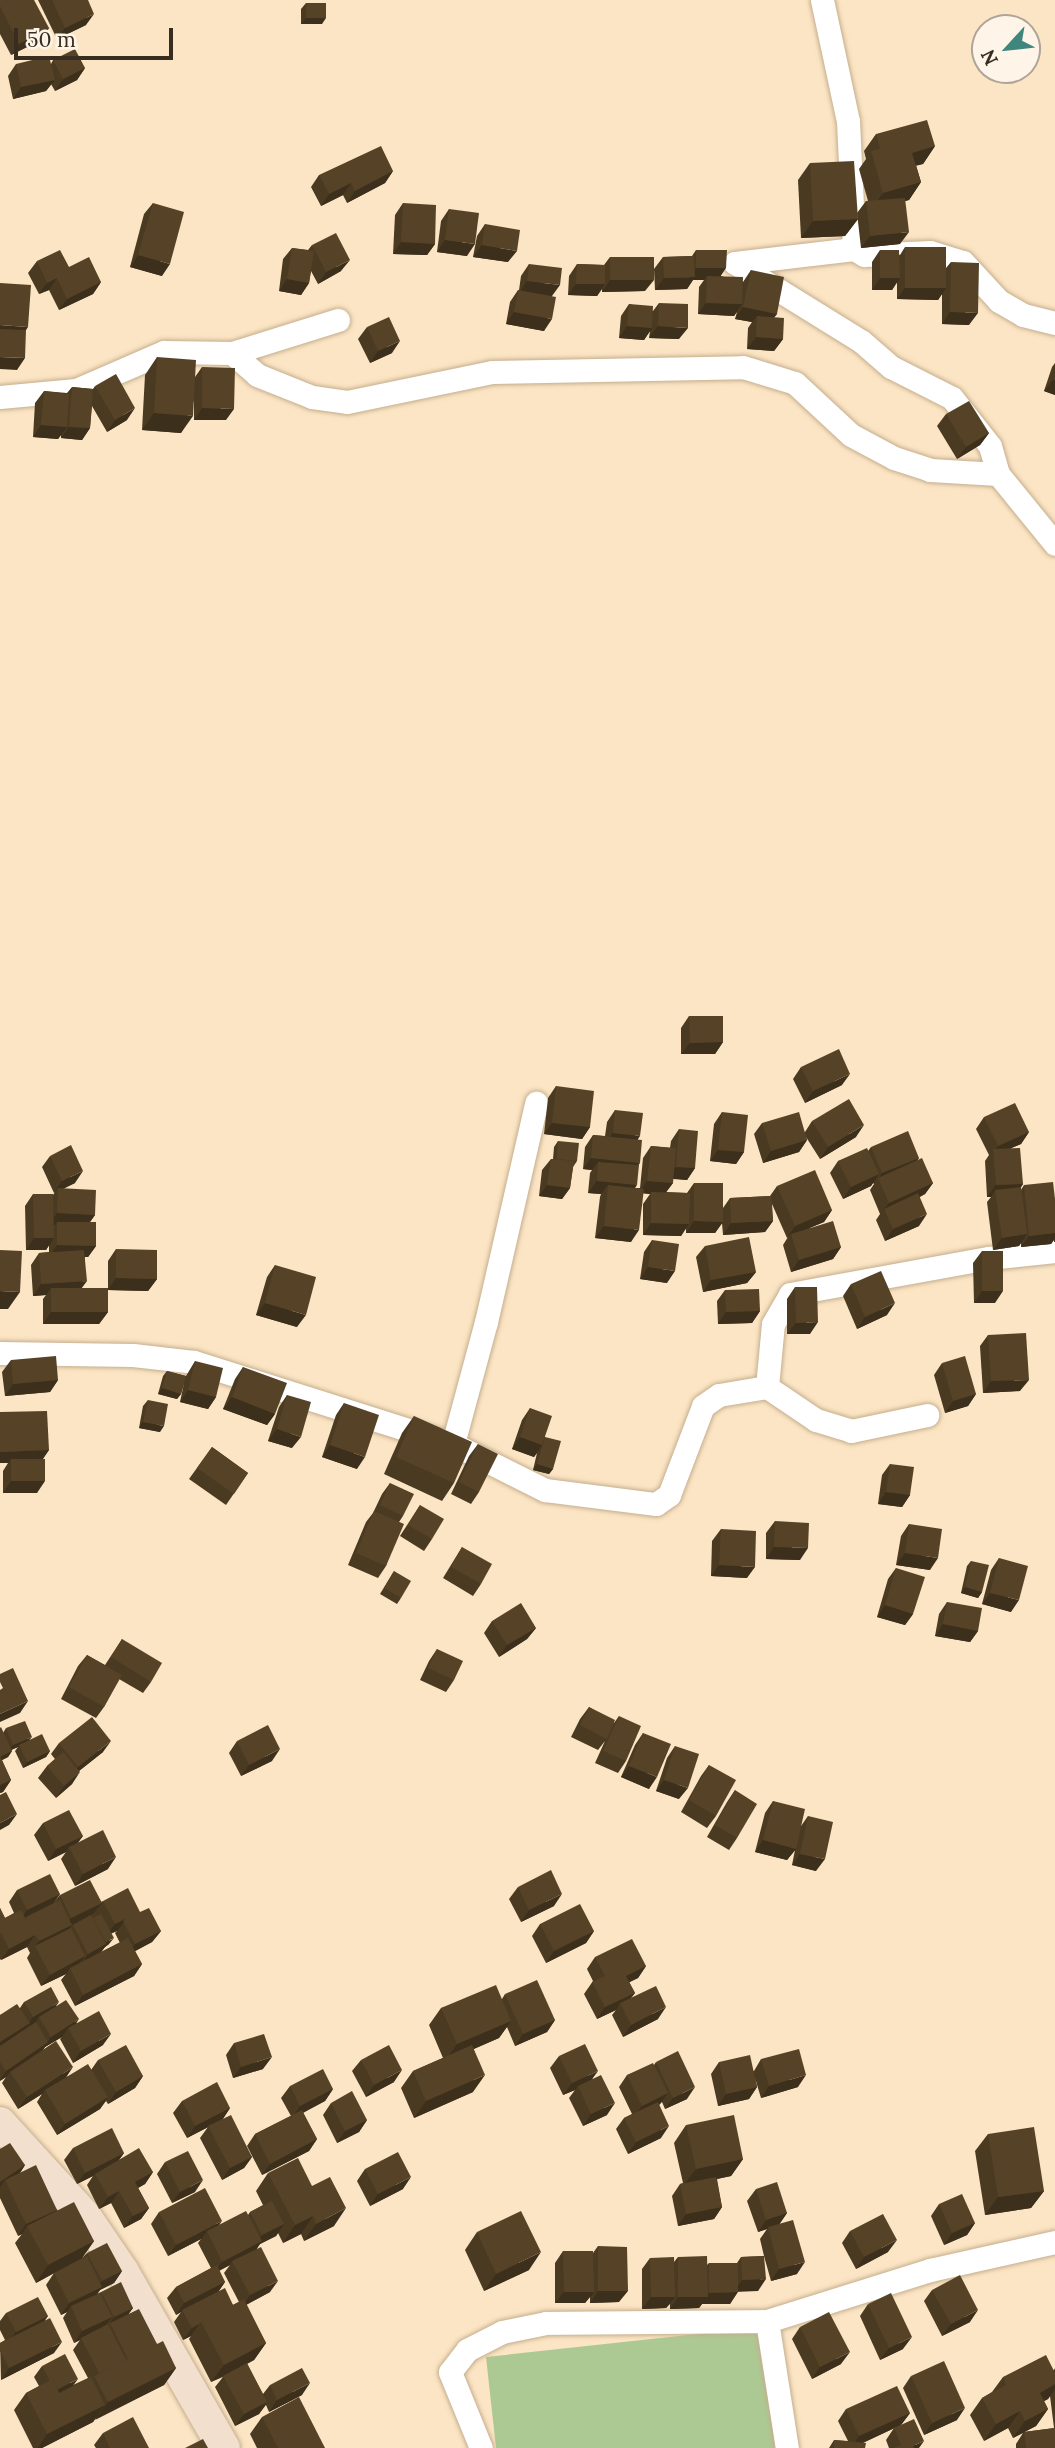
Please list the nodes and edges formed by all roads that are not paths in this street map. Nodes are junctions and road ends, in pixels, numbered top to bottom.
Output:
1 (822, 0) edge
2 (854, 249) junction
3 (338, 320) dead end
4 (1055, 323) edge
5 (232, 353) junction
6 (0, 397) edge
7 (998, 474) junction
8 (1055, 544) edge
9 (536, 1102) dead end
10 (1055, 1251) edge
11 (0, 1353) edge
12 (766, 1387) junction
13 (927, 1415) dead end
14 (453, 1444) junction
15 (0, 2123) edge
16 (1055, 2242) edge
17 (767, 2321) junction
18 (224, 2448) edge
19 (481, 2448) edge
20 (787, 2448) edge

1 - 2 street
2 - 4 street
2 - 7 street
3 - 5 street
5 - 6 street
5 - 7 street
7 - 8 street
9 - 14 street
10 - 12 street
11 - 14 street
12 - 13 street
12 - 14 street
15 - 18 main road
16 - 17 street
17 - 19 street
17 - 20 street

